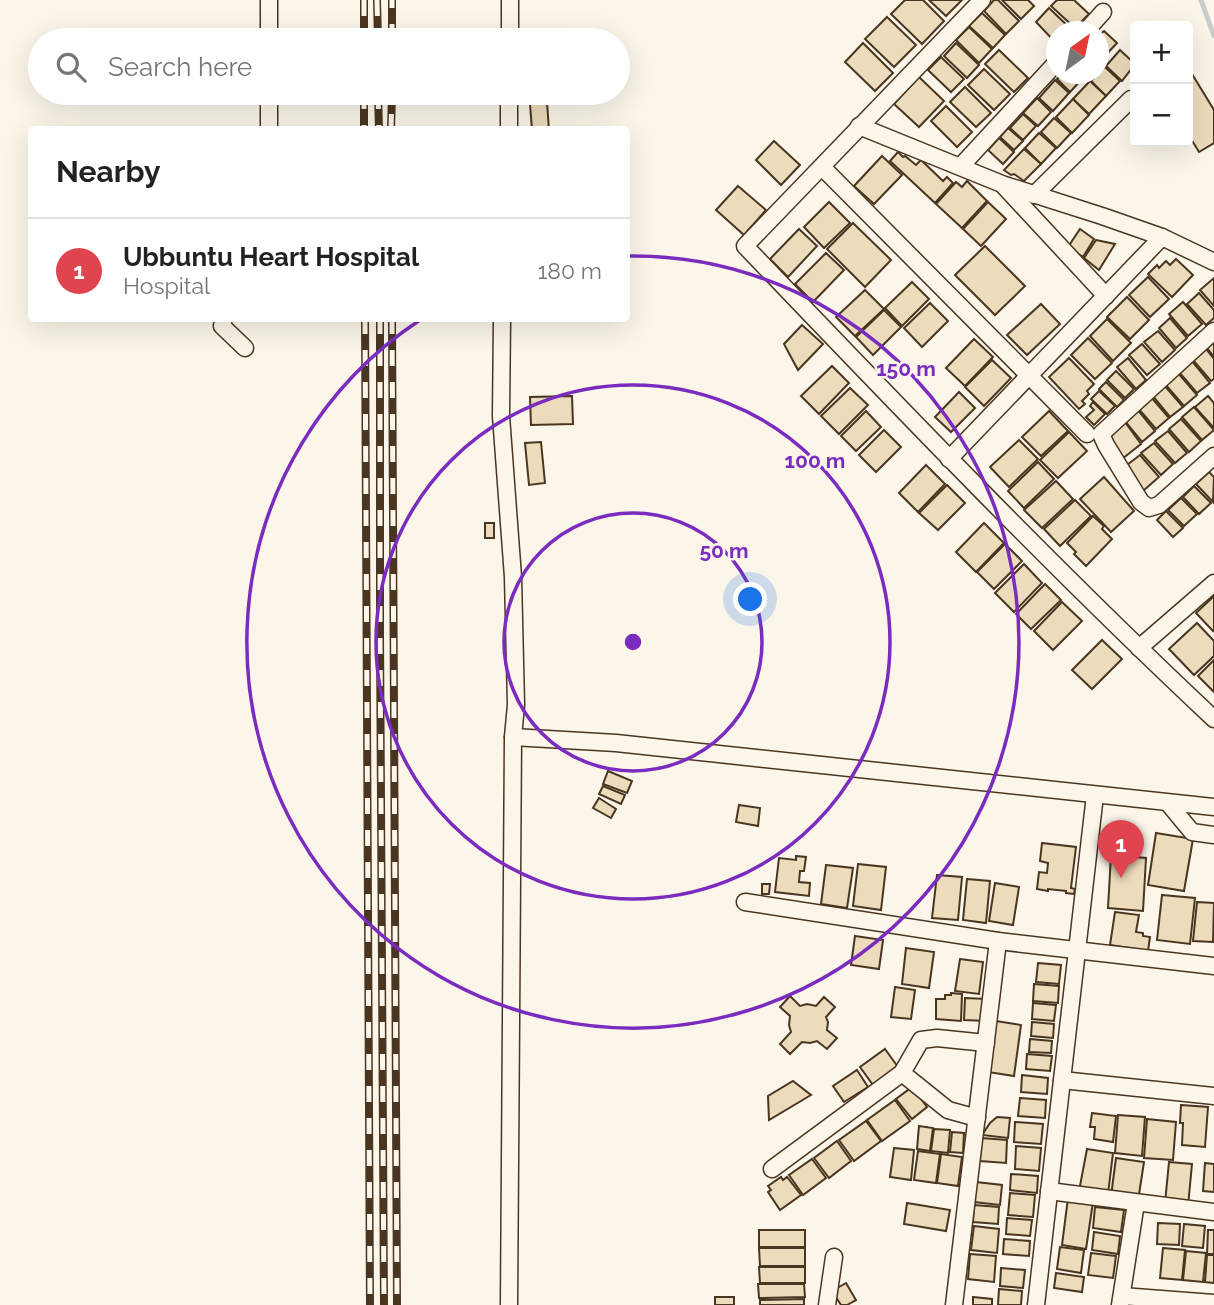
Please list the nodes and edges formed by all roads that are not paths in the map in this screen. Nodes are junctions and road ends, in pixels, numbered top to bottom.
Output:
1 (269, 0) edge
2 (510, 0) edge
3 (982, 0) edge
4 (1103, 12) dead end
5 (1095, 21) edge
6 (269, 28) edge
7 (510, 28) edge
8 (1046, 74) edge
9 (1130, 100) edge
10 (269, 105) edge
11 (509, 105) edge
12 (269, 126) edge
13 (509, 126) edge
14 (859, 126) junction
15 (961, 166) junction
16 (822, 167) junction
17 (1002, 184) junction
18 (1034, 195) junction
19 (1162, 237) junction
20 (1214, 261) edge
21 (1106, 296) junction
22 (222, 322) edge
23 (502, 322) edge
24 (1214, 331) edge
25 (245, 348) dead end
26 (1028, 375) junction
27 (1087, 434) dead end
28 (1214, 456) edge
29 (949, 459) junction
30 (1214, 583) edge
31 (1139, 648) junction
32 (1214, 719) edge
33 (513, 737) junction
34 (1095, 795) junction
35 (1168, 803) junction
36 (1214, 807) edge
37 (1214, 835) edge
38 (746, 902) dead end
39 (998, 941) junction
40 (1076, 950) junction
41 (1214, 966) edge
42 (986, 1043) junction
43 (902, 1073) junction
44 (1062, 1080) junction
45 (1214, 1096) edge
46 (977, 1118) junction
47 (772, 1169) dead end
48 (1049, 1191) junction
49 (1136, 1203) junction
50 (1214, 1212) edge
51 (834, 1257) dead end
52 (1121, 1301) edge
53 (1214, 1303) edge
54 (509, 1305) edge
55 (827, 1305) edge
56 (954, 1305) edge
57 (1036, 1305) edge

1 - 6 street
2 - 7 street
3 - 14 street
4 - 5 street
8 - 15 street
9 - 18 street
10 - 12 street
11 - 13 street
14 - 15 street
14 - 16 street
15 - 17 street
16 - 26 street
16 - 29 street
17 - 18 street
17 - 21 street
18 - 19 street
19 - 20 street
19 - 21 street
21 - 26 street
22 - 25 street
23 - 33 street
24 - 28 street
26 - 27 street
26 - 29 street
29 - 31 street
30 - 31 street
31 - 32 street
33 - 34 street
33 - 54 street
34 - 35 street
34 - 40 street
35 - 36 street
35 - 37 street
38 - 39 street
39 - 40 street
39 - 42 street
40 - 41 street
40 - 44 street
42 - 43 street
42 - 46 street
43 - 46 street
43 - 47 street
44 - 45 street
44 - 48 street
46 - 56 street
48 - 49 street
48 - 57 street
49 - 50 street
49 - 52 street
51 - 55 street
52 - 53 street

